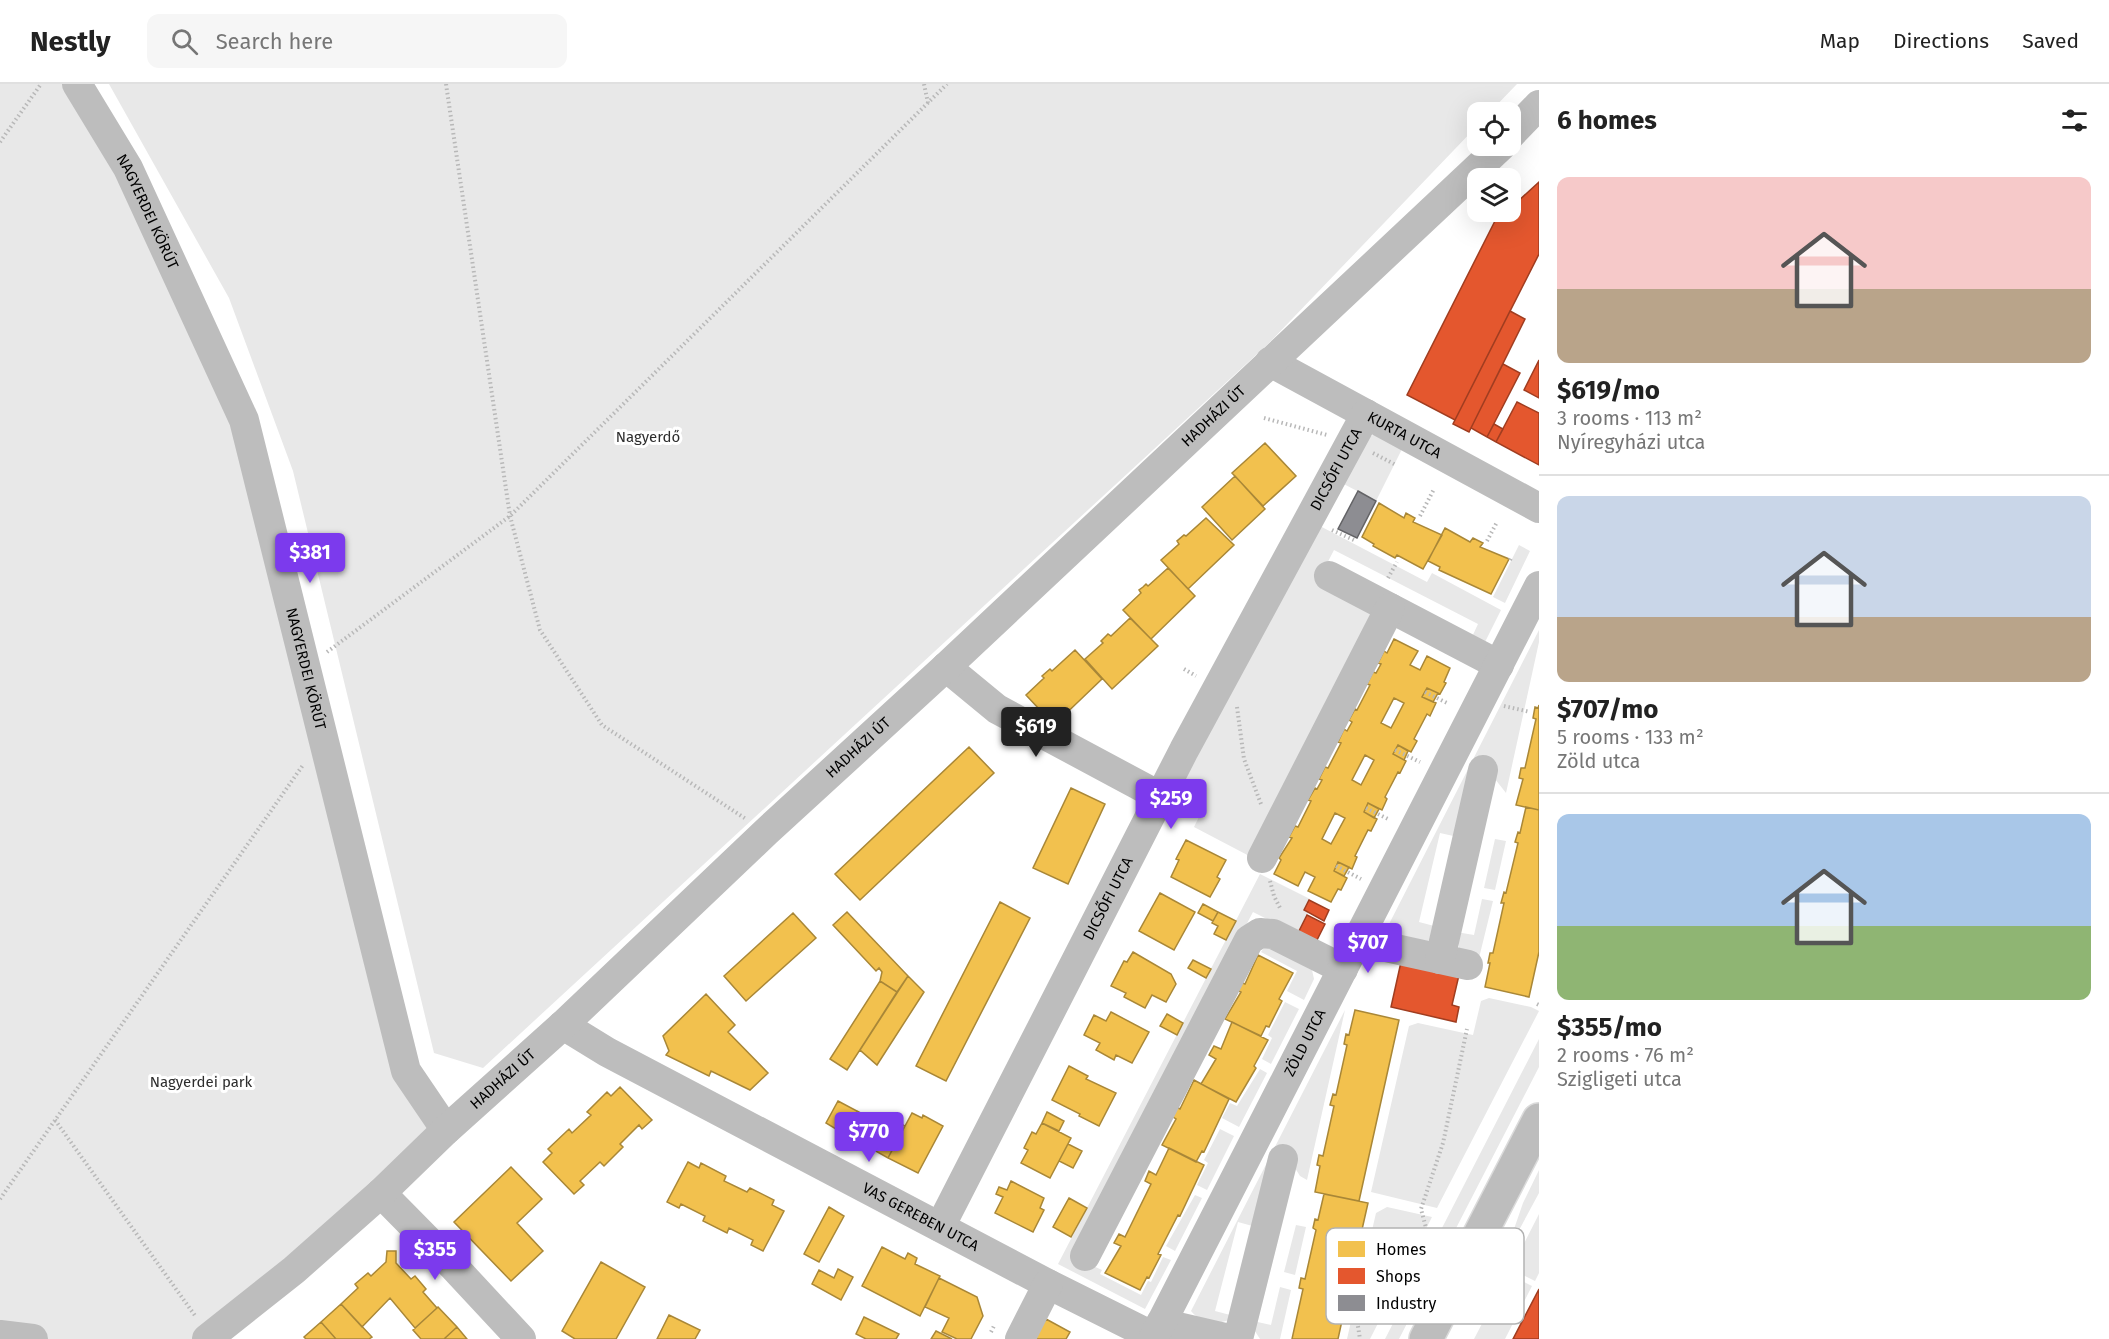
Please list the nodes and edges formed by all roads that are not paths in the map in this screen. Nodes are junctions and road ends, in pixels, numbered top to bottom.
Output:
1 (77, 84) edge
2 (1539, 105) edge
3 (1521, 124) edge
4 (1490, 156) edge
5 (1270, 362) junction
6 (1366, 414) junction
7 (1539, 508) edge
8 (1329, 576) dead end
9 (1539, 586) edge
10 (1390, 608) junction
11 (1499, 665) junction
12 (946, 667) junction
13 (1483, 770) dead end
14 (1161, 797) junction
15 (1262, 858) dead end
16 (1359, 941) junction
17 (1343, 969) junction
18 (563, 1025) junction
19 (1539, 1120) edge
20 (446, 1130) junction
21 (1283, 1159) dead end
22 (381, 1193) junction
23 (940, 1227) junction
24 (1483, 1228) edge
25 (1085, 1256) dead end
26 (1048, 1284) junction
27 (1434, 1324) edge
28 (1156, 1333) edge
29 (0, 1335) edge
30 (208, 1338) edge
31 (33, 1339) edge
32 (521, 1339) edge
33 (1020, 1339) edge
34 (1230, 1339) edge
35 (1238, 1339) edge
36 (1426, 1339) edge

1 - 20 street, NAGYERDEI KÖRÚT
2 - 3 street
4 - 5 street, HADHÁZI ÚT
5 - 6 street, KURTA UTCA
5 - 12 street, HADHÁZI ÚT
6 - 7 street, KURTA UTCA
6 - 14 street, DICSŐFI UTCA
8 - 10 street
9 - 11 street, ZÖLD UTCA
10 - 11 street
10 - 15 street
11 - 16 street, ZÖLD UTCA
12 - 14 street
12 - 18 street, HADHÁZI ÚT
13 - 16 street
14 - 23 street, DICSŐFI UTCA
16 - 17 street, ZÖLD UTCA
17 - 25 street
17 - 28 street, ZÖLD UTCA
18 - 20 street, HADHÁZI ÚT
18 - 23 street, VAS GEREBEN UTCA
19 - 24 main road
20 - 22 street, HADHÁZI ÚT
21 - 35 street
22 - 30 street, HADHÁZI ÚT
22 - 32 street
23 - 26 street, VAS GEREBEN UTCA
26 - 28 street, VAS GEREBEN UTCA
26 - 33 street
27 - 36 main road
28 - 34 street, VAS GEREBEN UTCA
29 - 31 street

